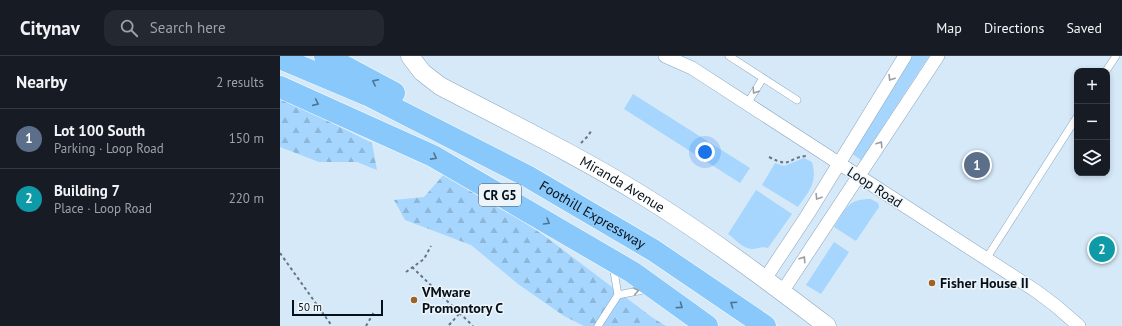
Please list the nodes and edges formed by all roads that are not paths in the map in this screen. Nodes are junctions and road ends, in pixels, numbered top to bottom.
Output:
1 (325, 56) edge
2 (410, 56) edge
3 (665, 56) edge
4 (729, 56) edge
5 (905, 56) edge
6 (938, 56) edge
7 (1116, 56) edge
8 (280, 58) edge
9 (1108, 68) edge
10 (763, 78) junction
11 (280, 87) edge
12 (797, 100) dead end
13 (746, 104) junction
14 (1074, 122) edge
15 (839, 164) junction
16 (527, 176) junction
17 (858, 176) junction
18 (986, 259) junction
19 (611, 260) junction
20 (765, 279) junction
21 (654, 288) junction
22 (782, 292) junction
23 (618, 295) junction
24 (598, 326) edge
25 (707, 326) edge
26 (765, 326) edge
27 (827, 326) edge
28 (1079, 326) edge

16 -> 1 highway
2 - 20 street, Miranda Avenue
3 - 13 street, Loop Road
4 - 10 lane
5 -> 15 street
17 -> 6 street
7 - 9 lane
8 - 16 highway, Foothill Expressway / CR G5
10 - 12 lane
10 -> 13 lane
11 -> 19 highway, Foothill Expressway / CR G5
13 - 15 street, Loop Road
14 - 18 lane
15 - 17 street, Loop Road
15 -> 20 street
26 -> 16 highway, Foothill Expressway / CR G5
17 - 18 street, Loop Road
22 -> 17 street
18 - 28 street, Loop Road
19 - 21 highway, Foothill Expressway / CR G5
19 - 23 lane
20 - 22 street, Miranda Avenue
23 -> 21 lane
21 -> 25 highway, Foothill Expressway / CR G5
22 - 27 street, Miranda Avenue
23 - 24 lane

